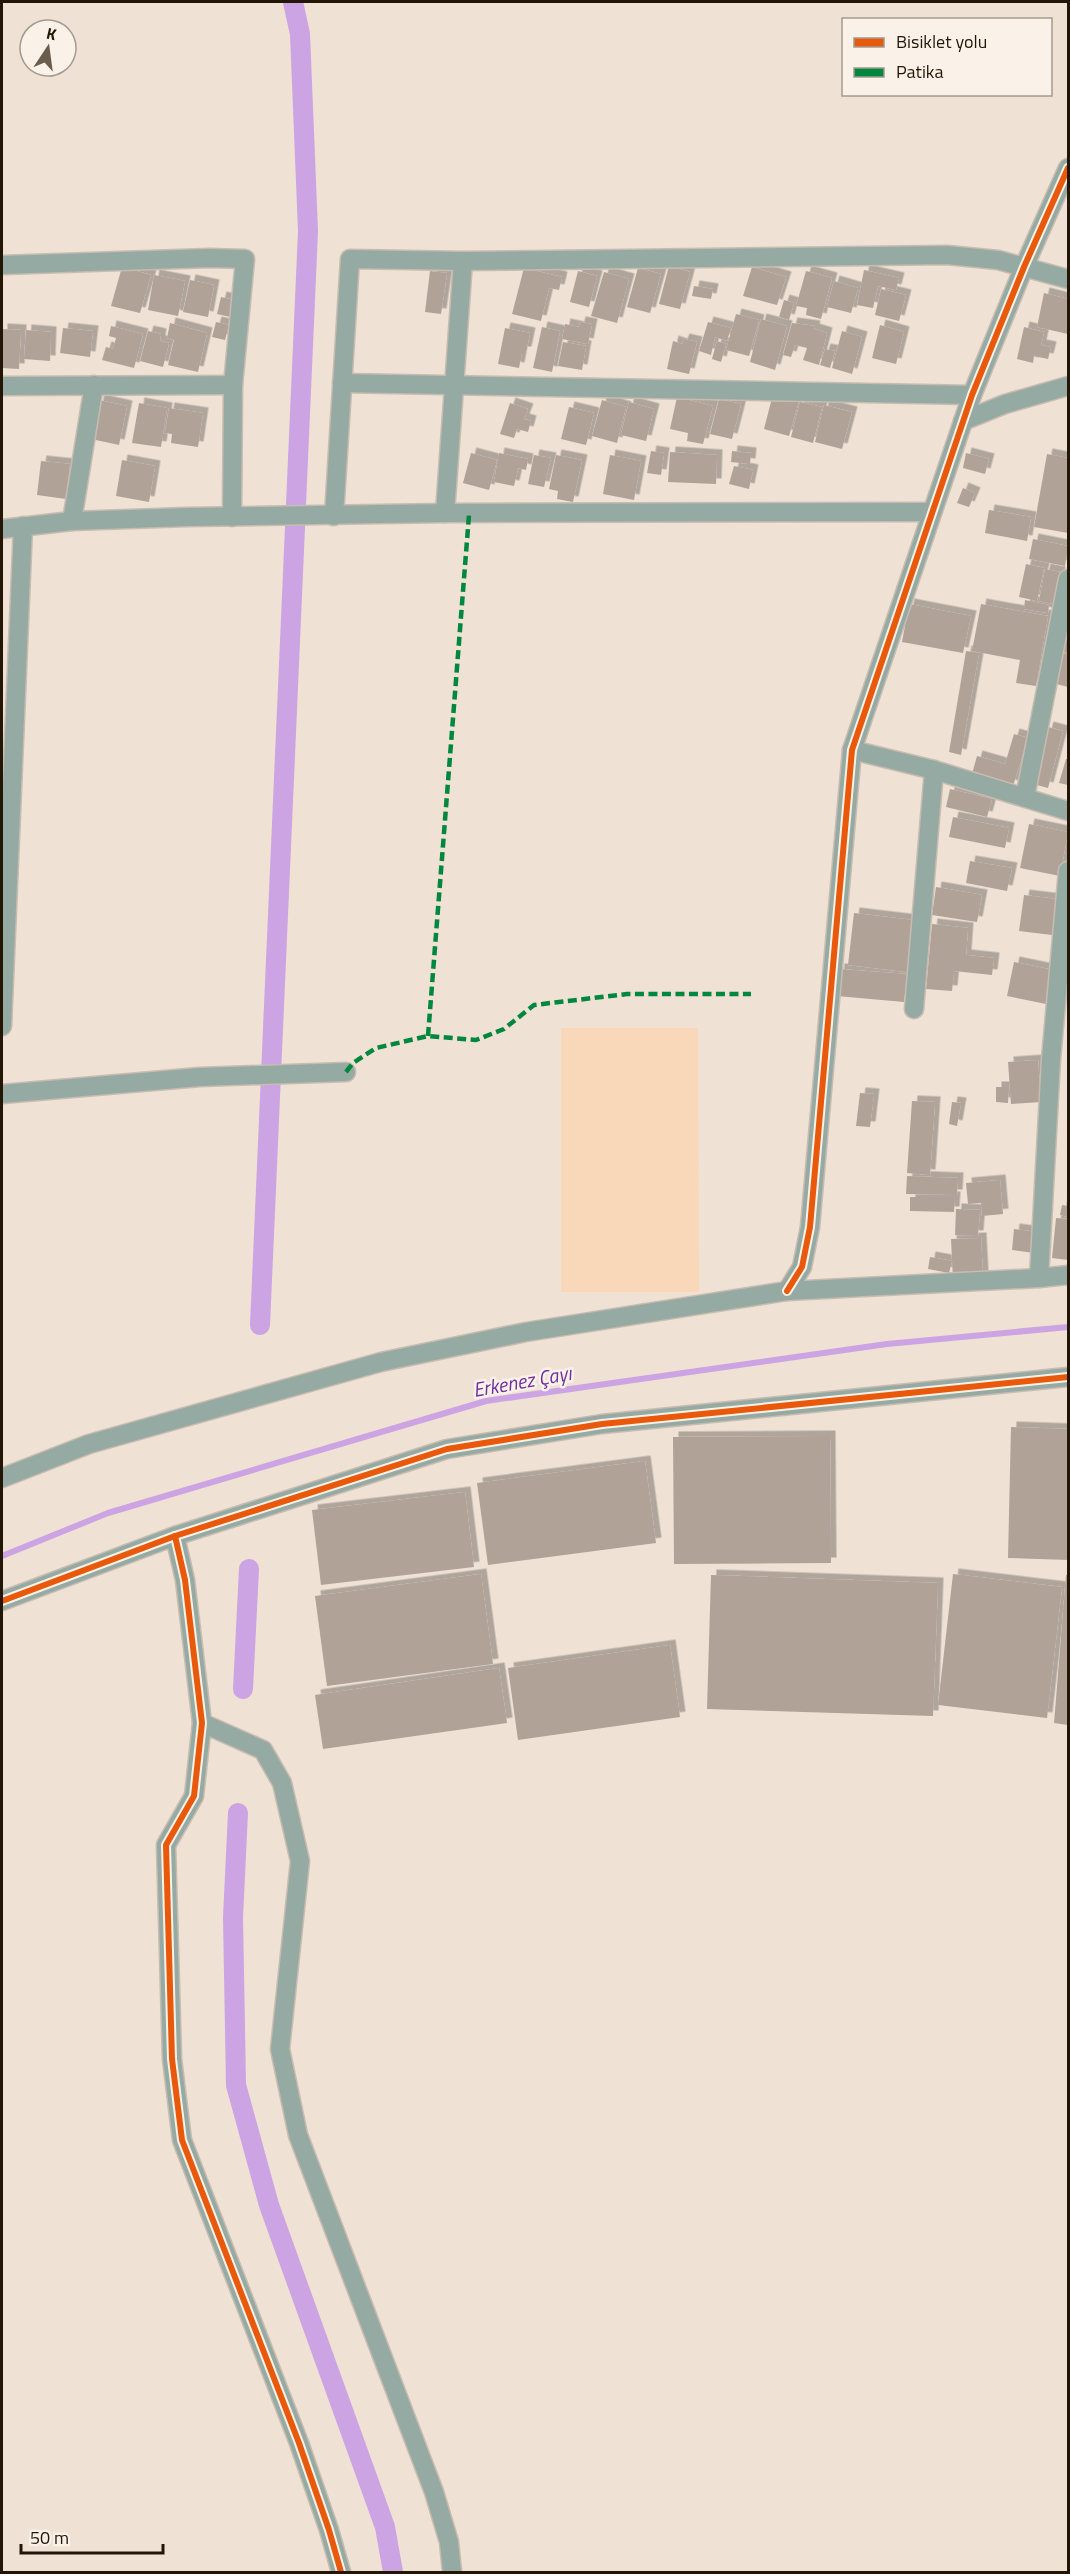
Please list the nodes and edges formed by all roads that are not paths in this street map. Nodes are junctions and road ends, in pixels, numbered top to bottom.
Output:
1 (1068, 168) edge
2 (463, 261) junction
3 (2, 265) edge
4 (1024, 267) junction
5 (1068, 279) edge
6 (342, 384) junction
7 (94, 385) junction
8 (233, 385) junction
9 (454, 385) junction
10 (2, 386) edge
11 (1068, 386) edge
12 (972, 395) junction
13 (963, 421) junction
14 (931, 512) junction
15 (445, 513) junction
16 (329, 516) junction
17 (232, 517) junction
18 (72, 520) junction
19 (23, 526) junction
20 (2, 528) edge
21 (1068, 579) edge
22 (852, 750) junction
23 (934, 770) junction
24 (1024, 797) junction
25 (1068, 812) edge
26 (1068, 871) edge
27 (914, 1009) dead end
28 (2, 1026) edge
29 (346, 1072) dead end
30 (2, 1094) edge
31 (1068, 1275) edge
32 (1039, 1278) junction
33 (787, 1291) junction
34 (1068, 1377) edge
35 (2, 1478) edge
36 (175, 1536) junction
37 (2, 1601) edge
38 (202, 1723) junction
39 (341, 2572) edge
40 (452, 2572) edge

1 - 4 street
2 - 4 street
2 - 6 street
2 - 9 street
3 - 8 street
4 - 5 street
4 - 12 street
6 - 9 street
6 - 16 street
7 - 8 street
7 - 10 street
7 - 18 street
8 - 17 street
9 - 12 street
9 - 15 street
11 - 13 street
12 - 13 street
13 - 14 street
14 - 15 street
14 - 22 street
15 - 16 street
16 - 17 street
17 - 18 street
18 - 19 street
19 - 20 street
19 - 28 street
21 - 24 street
22 - 23 street
22 - 33 street
23 - 24 street
23 - 27 street
24 - 25 street
26 - 32 street
29 - 30 street
31 - 32 street
32 - 33 street
33 - 35 street
34 - 36 street
36 - 37 street
36 - 38 street
38 - 39 street
38 - 40 street

